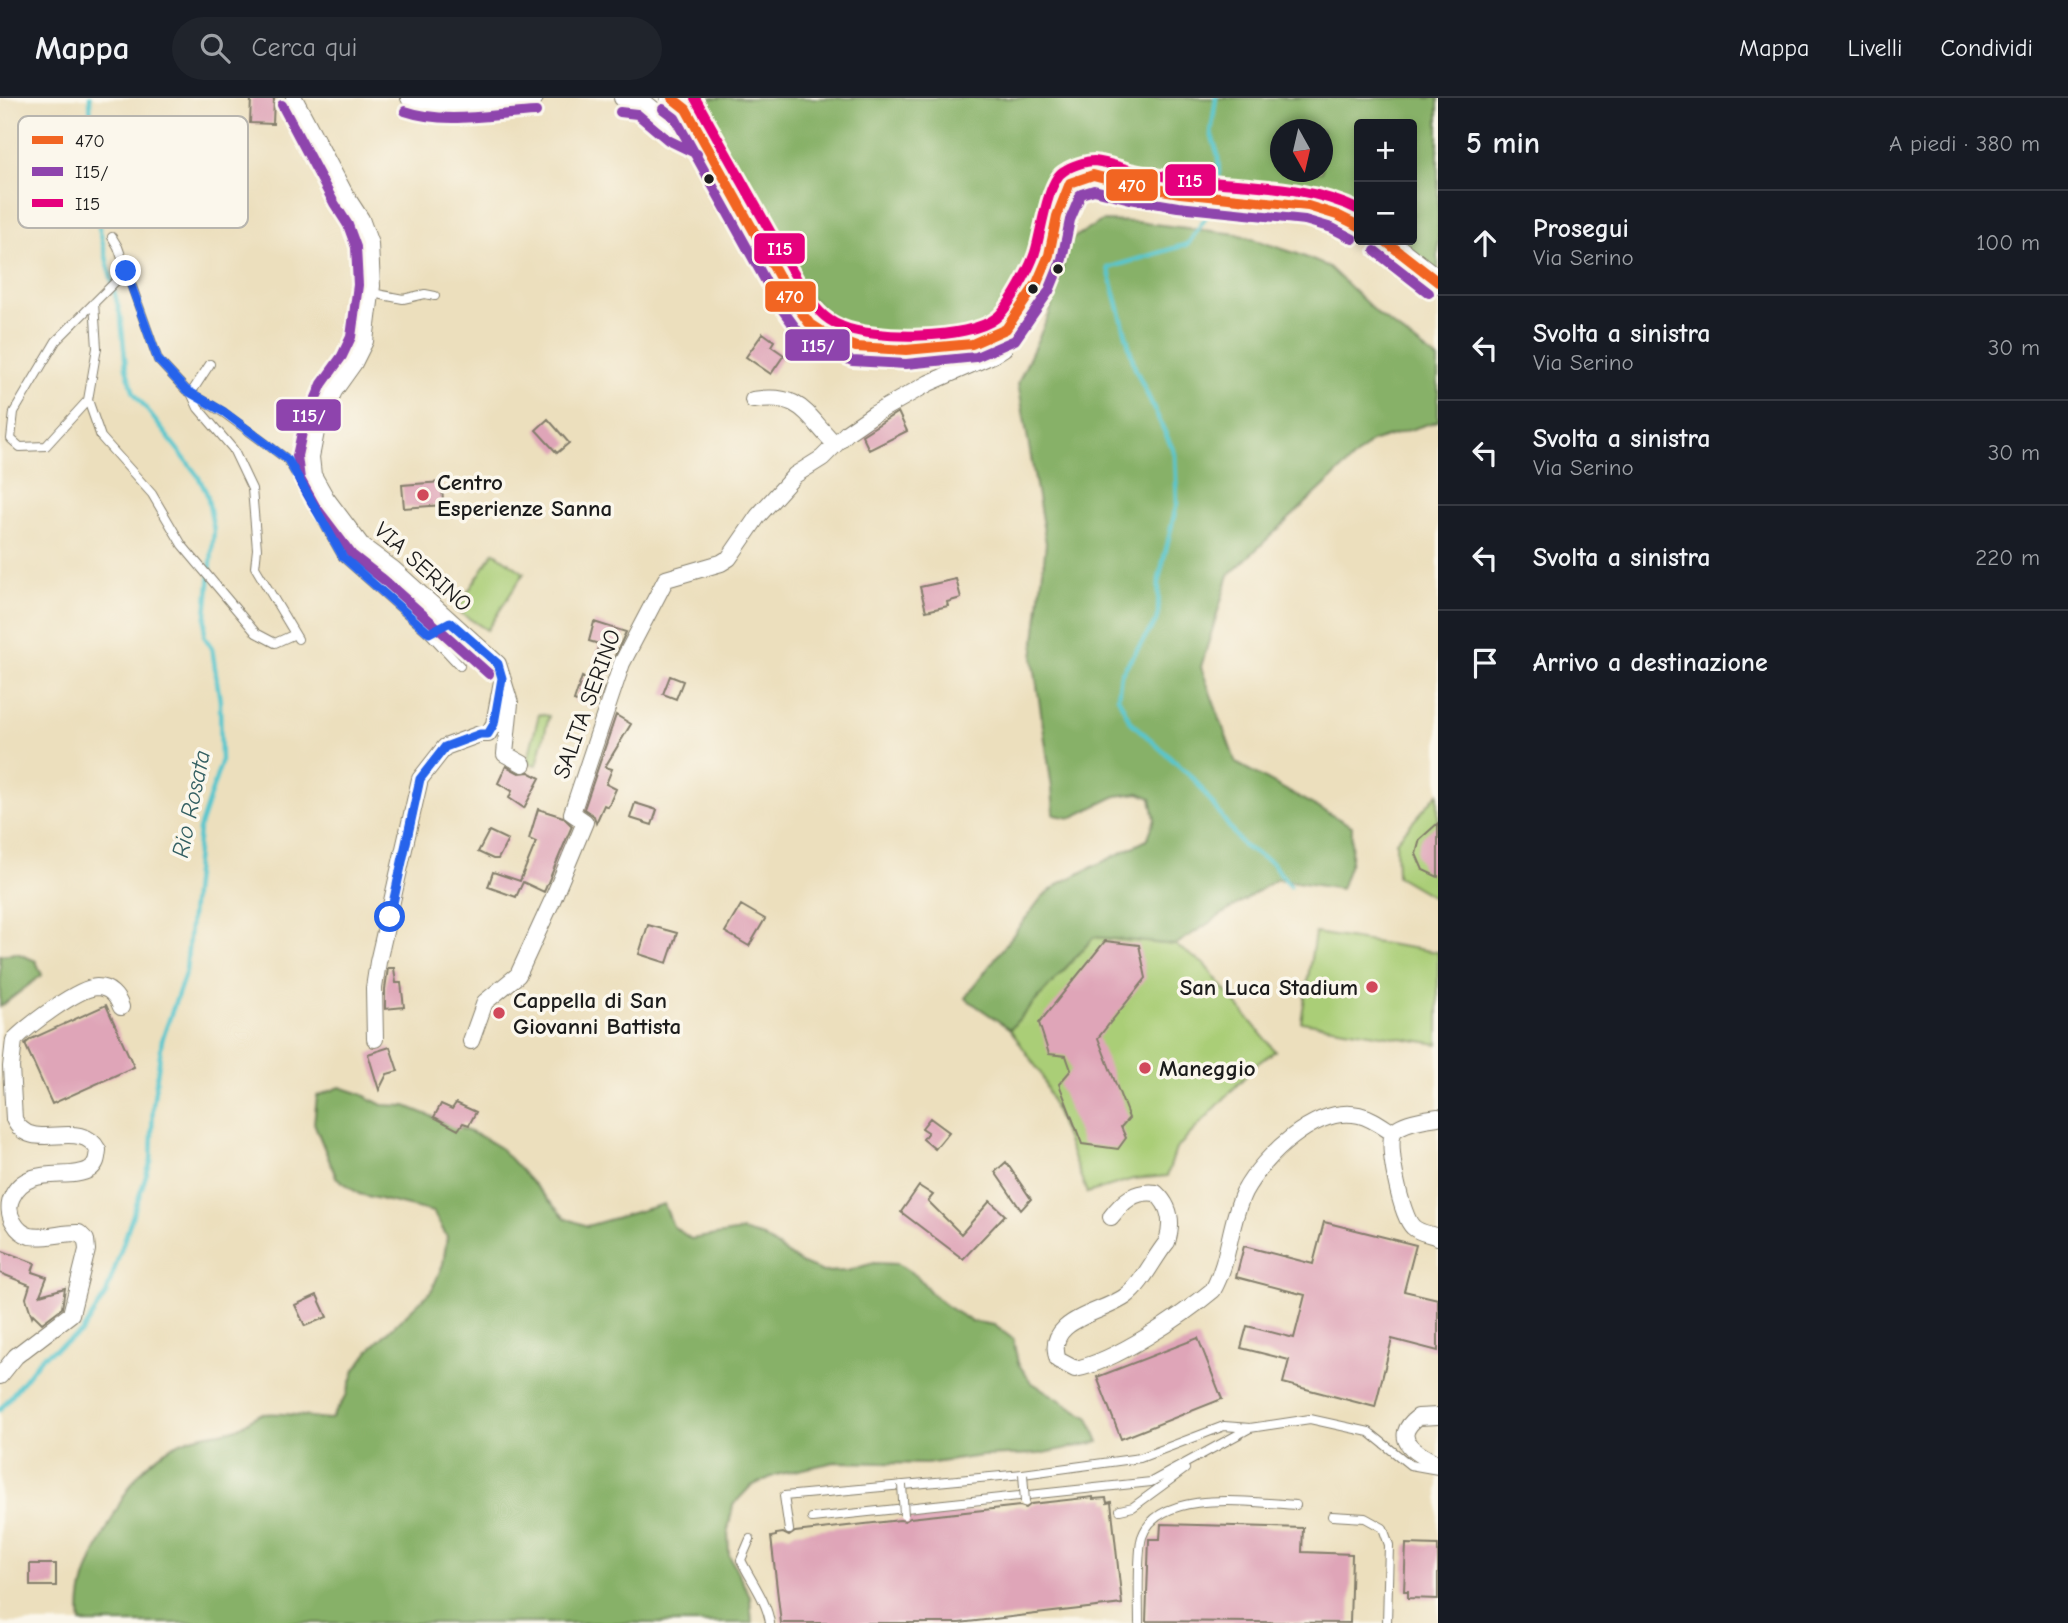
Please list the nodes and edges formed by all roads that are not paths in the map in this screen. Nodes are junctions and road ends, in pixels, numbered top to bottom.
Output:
1 (295, 98) edge
2 (409, 98) edge
3 (535, 98) edge
4 (622, 98) edge
5 (673, 98) edge
6 (703, 142) junction
7 (1354, 224) edge
8 (111, 237) dead end
9 (1390, 245) edge
10 (126, 271) junction
11 (1438, 282) edge
12 (372, 293) junction
13 (435, 296) dead end
14 (94, 303) junction
15 (1006, 330) junction
16 (210, 364) dead end
17 (191, 393) junction
18 (88, 400) junction
19 (752, 400) dead end
20 (835, 444) junction
21 (450, 622) junction
22 (429, 633) junction
23 (460, 666) dead end
24 (502, 678) junction
25 (523, 764) dead end
26 (121, 1007) dead end
27 (375, 1039) dead end
28 (471, 1041) dead end
29 (1438, 1117) edge
30 (1393, 1133) junction
31 (1111, 1217) dead end
32 (1438, 1237) edge
33 (1, 1374) edge
34 (1438, 1416) edge
35 (1250, 1429) junction
36 (1210, 1450) junction
37 (1438, 1464) edge
38 (1438, 1470) edge
39 (1023, 1474) junction
40 (902, 1485) junction
41 (1026, 1502) dead end
42 (1296, 1505) dead end
43 (1120, 1510) dead end
44 (904, 1515) dead end
45 (1332, 1516) dead end
46 (812, 1518) dead end
47 (789, 1530) dead end
48 (750, 1539) dead end
49 (770, 1623) edge
50 (1139, 1623) edge
51 (1387, 1623) edge

1 - 12 street, VIA SERINO
2 - 3 street
4 - 6 street
5 - 6 street
6 - 15 street
7 - 15 street
8 - 10 lane
9 - 11 street
10 - 14 lane
10 - 17 lane
12 - 13 lane
12 - 21 street, VIA SERINO
14 - 18 lane
14 - 18 lane
15 - 20 street, SALITA SERINO
16 - 17 lane
17 - 18 lane
17 - 22 lane
19 - 20 street
20 - 28 street, SALITA SERINO
21 - 22 lane
21 - 24 street, VIA SERINO
22 - 23 lane
24 - 25 street, VIA SERINO
24 - 27 street
26 - 33 street
29 - 30 street
30 - 31 street
30 - 32 street
34 - 37 street
35 - 36 lane
35 - 38 lane
35 - 39 lane
36 - 43 lane
36 - 46 lane
39 - 40 lane
39 - 41 lane, bridge
40 - 44 lane, bridge
40 - 47 lane
42 - 50 lane
45 - 51 lane
48 - 49 lane

